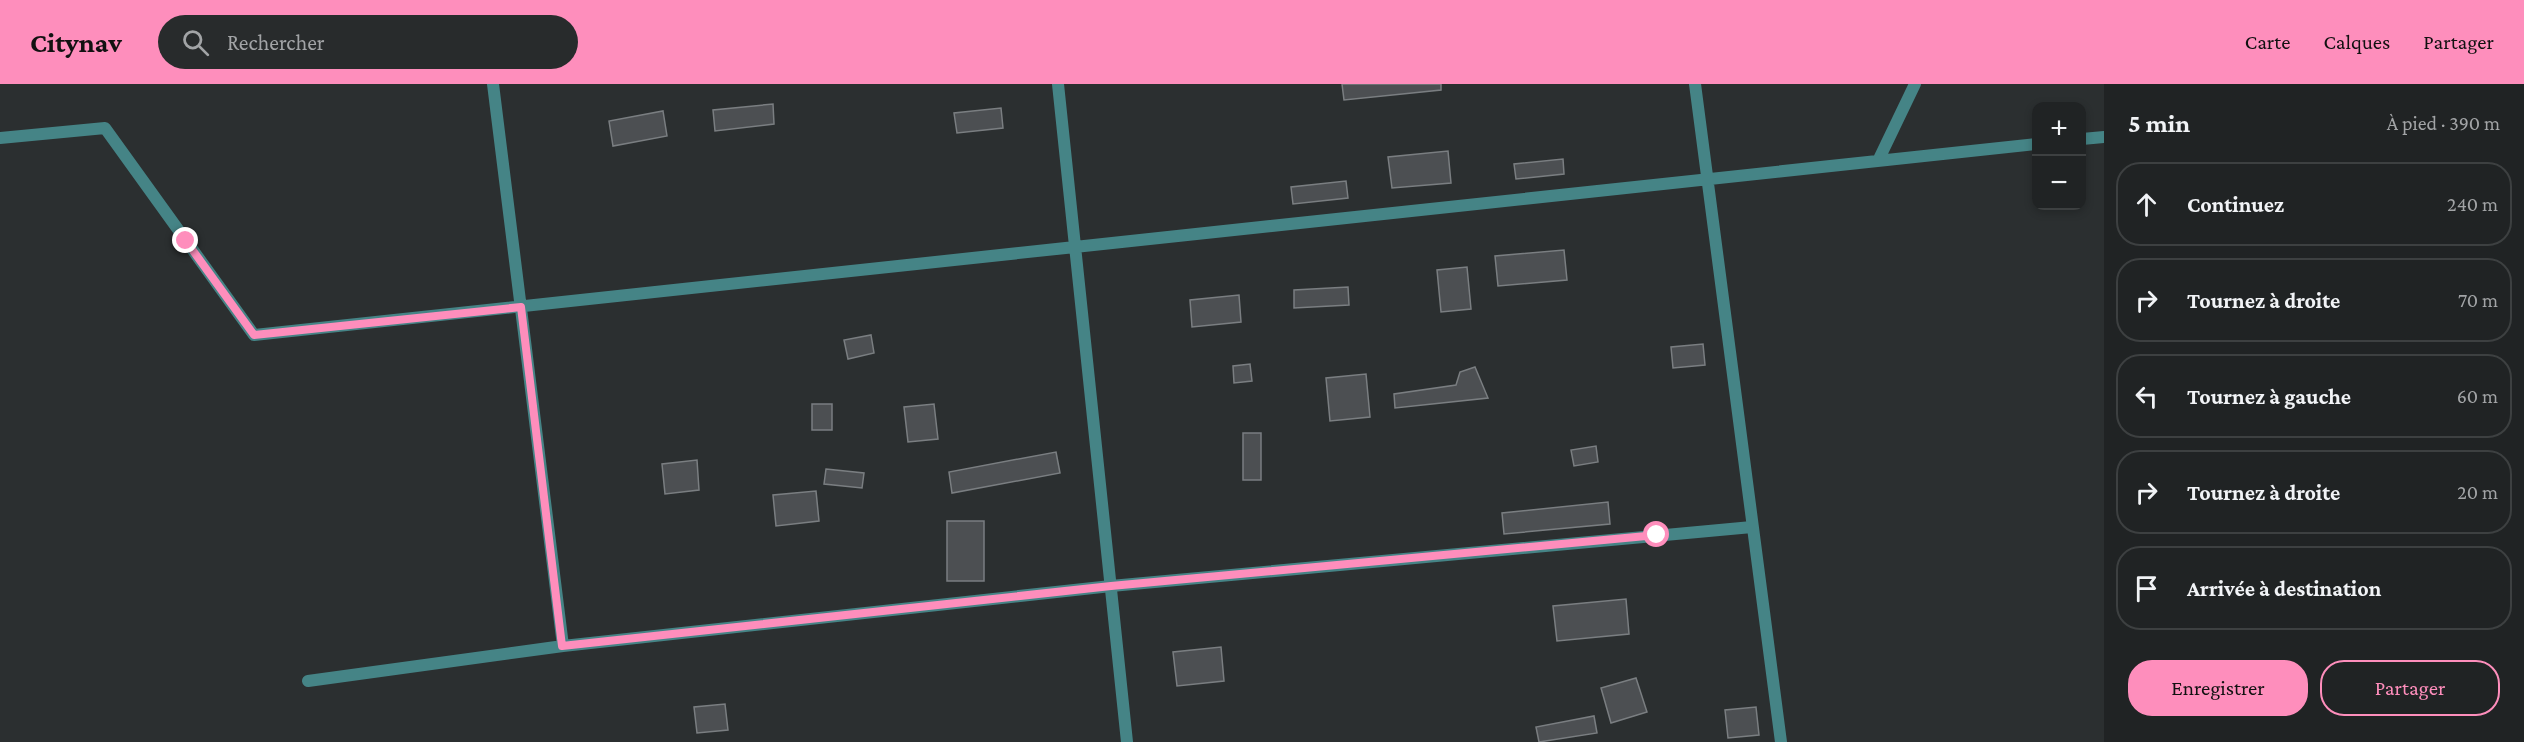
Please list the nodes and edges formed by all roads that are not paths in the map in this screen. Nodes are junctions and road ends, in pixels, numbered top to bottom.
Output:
1 (494, 84) edge
2 (1058, 84) edge
3 (1695, 84) edge
4 (1915, 84) edge
5 (2104, 137) edge
6 (0, 138) edge
7 (2086, 139) edge
8 (2032, 145) edge
9 (1878, 161) junction
10 (1708, 179) junction
11 (1075, 247) junction
12 (521, 307) junction
13 (1752, 527) junction
14 (1111, 586) junction
15 (562, 646) junction
16 (308, 681) dead end
17 (1127, 742) edge
18 (1781, 742) edge

1 - 12 street
2 - 11 street
3 - 10 street
4 - 9 street
5 - 7 street
6 - 12 street
8 - 9 street
9 - 10 street
10 - 11 street
10 - 13 street
11 - 12 street
11 - 14 street
12 - 15 street
13 - 14 street
13 - 18 street
14 - 15 street
14 - 17 street
15 - 16 street

